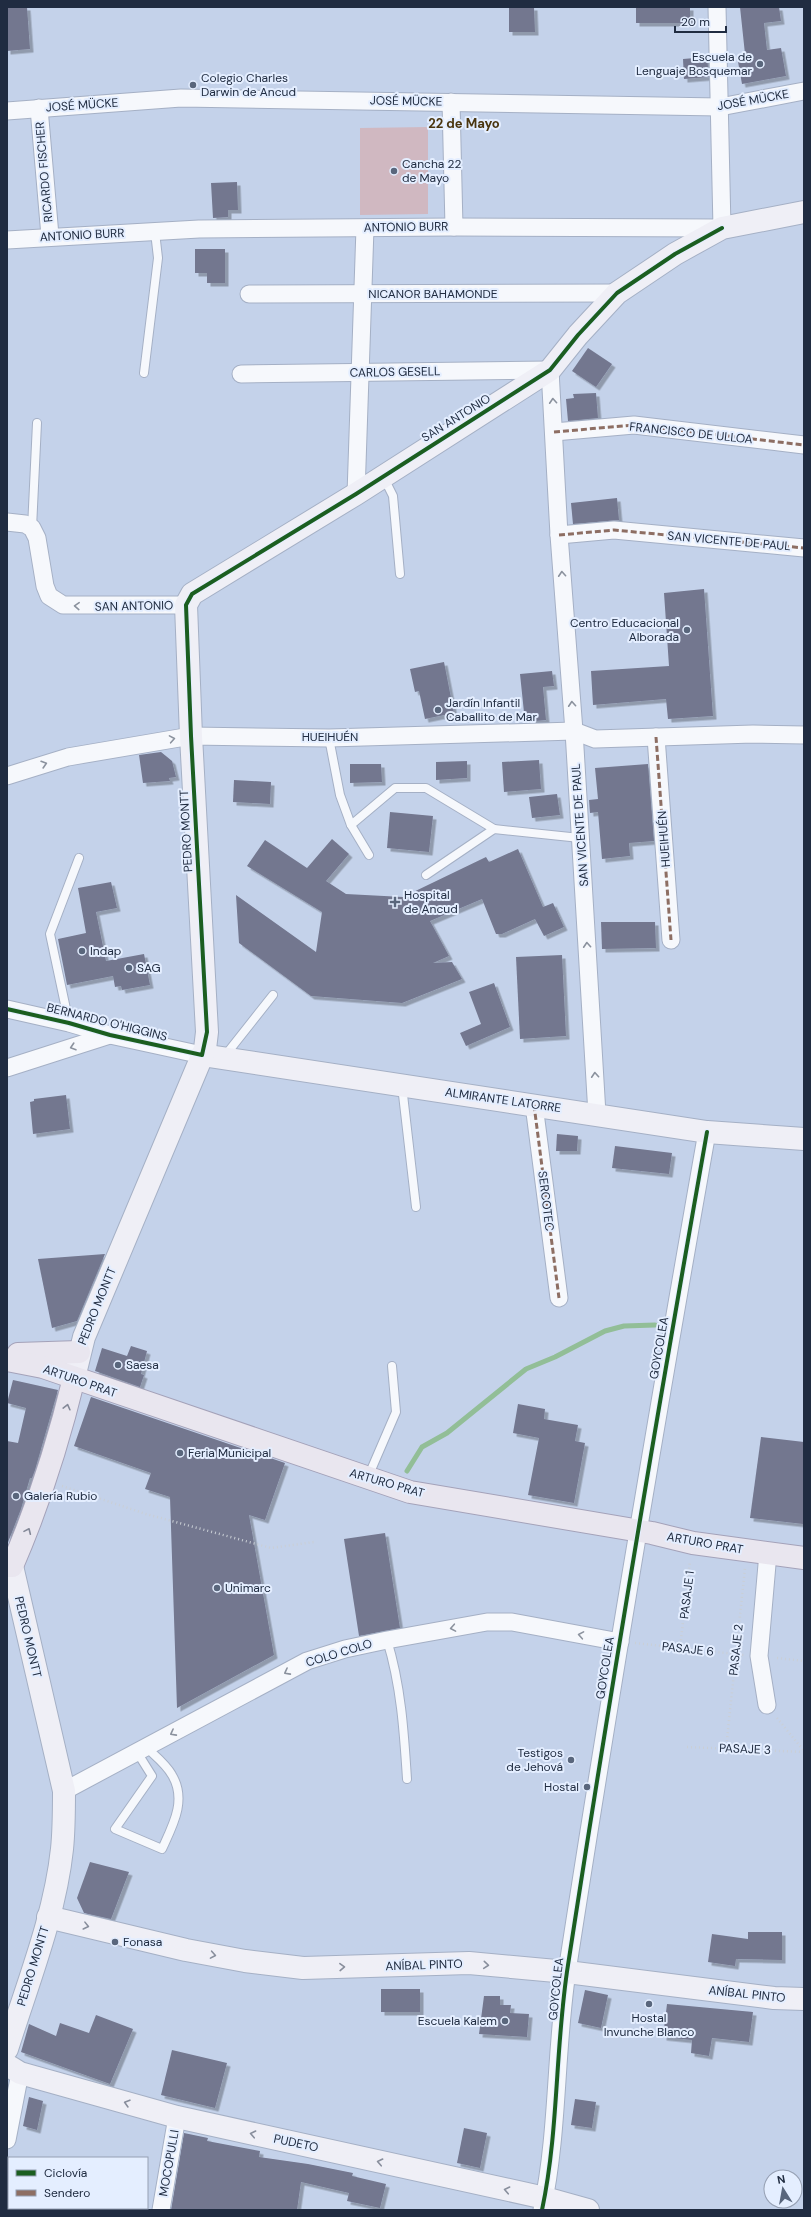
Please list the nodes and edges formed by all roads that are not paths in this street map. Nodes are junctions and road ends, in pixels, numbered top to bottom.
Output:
1 (717, 7) edge
2 (804, 91) edge
3 (451, 102) junction
4 (720, 107) junction
5 (39, 108) junction
6 (7, 111) edge
7 (804, 212) edge
8 (454, 227) junction
9 (365, 228) junction
10 (722, 228) junction
11 (155, 232) junction
12 (50, 236) junction
13 (7, 240) edge
14 (617, 293) junction
15 (249, 294) dead end
16 (362, 294) junction
17 (550, 370) junction
18 (144, 372) dead end
19 (360, 372) junction
20 (241, 374) dead end
21 (36, 422) dead end
22 (554, 432) junction
23 (804, 445) edge
24 (383, 476) junction
25 (356, 494) junction
26 (7, 522) edge
27 (32, 528) junction
28 (559, 535) junction
29 (804, 548) edge
30 (400, 574) dead end
31 (186, 605) junction
32 (574, 731) junction
33 (804, 735) edge
34 (191, 736) junction
35 (656, 737) junction
36 (329, 738) junction
37 (7, 776) edge
38 (351, 825) junction
39 (494, 829) junction
40 (580, 838) junction
41 (369, 855) dead end
42 (79, 858) dead end
43 (426, 875) dead end
44 (671, 940) dead end
45 (273, 994) dead end
46 (7, 1009) edge
47 (69, 1023) junction
48 (110, 1035) junction
49 (212, 1057) junction
50 (7, 1068) edge
51 (402, 1085) junction
52 (534, 1105) junction
53 (598, 1114) junction
54 (707, 1132) junction
55 (804, 1140) edge
56 (416, 1207) dead end
57 (559, 1298) dead end
58 (79, 1352) junction
59 (7, 1355) edge
60 (7, 1360) edge
61 (392, 1366) dead end
62 (74, 1378) junction
63 (368, 1478) junction
64 (638, 1531) junction
65 (768, 1553) junction
66 (804, 1558) edge
67 (9, 1566) edge
68 (387, 1640) junction
69 (620, 1642) junction
70 (767, 1706) road end
71 (142, 1749) junction
72 (407, 1779) dead end
73 (64, 1791) junction
74 (48, 1917) junction
75 (567, 1972) junction
76 (804, 1999) edge
77 (7, 2049) edge
78 (14, 2069) edge
79 (177, 2117) junction
80 (7, 2140) edge
81 (543, 2204) edge
82 (161, 2210) edge
83 (588, 2210) edge

1 - 4 street
2 - 4 street, JOSÉ MÜCKE
3 - 4 street, JOSÉ MÜCKE
3 - 5 street, JOSÉ MÜCKE
3 - 8 street
4 - 10 street
5 - 6 street, JOSÉ MÜCKE
5 - 12 street, RICARDO FISCHER
7 - 10 street, ANTONIO BURR
8 - 9 street, ANTONIO BURR
8 - 10 street, ANTONIO BURR
9 - 11 street, ANTONIO BURR
9 - 16 street
10 - 14 street, SAN ANTONIO
11 - 12 street, ANTONIO BURR
11 - 18 lane
12 - 13 street, ANTONIO BURR
14 - 16 street, NICANOR BAHAMONDE
14 - 17 street, SAN ANTONIO
15 - 16 street, NICANOR BAHAMONDE
16 - 19 street
17 - 19 street, CARLOS GESELL
22 -> 17 street, SAN VICENTE DE PAUL
17 - 24 street, SAN ANTONIO
19 - 20 street, CARLOS GESELL
19 - 25 street
21 - 27 lane
22 - 23 street, FRANCISCO DE ULLOA
22 - 28 street, SAN VICENTE DE PAUL
24 - 25 street, SAN ANTONIO
24 - 30 lane
25 - 31 street, SAN ANTONIO
26 - 27 street
31 -> 27 street, SAN ANTONIO
28 - 29 street, SAN VICENTE DE PAUL
32 -> 28 street, SAN VICENTE DE PAUL
31 - 34 street, PEDRO MONTT
32 - 35 street, HUEIHUÉN
32 - 36 street, HUEIHUÉN
32 - 40 street, SAN VICENTE DE PAUL
33 - 35 street, HUEIHUÉN
34 - 36 street, HUEIHUÉN
37 -> 34 street, HUEIHUÉN
34 - 49 street, PEDRO MONTT
35 - 44 street, HUEIHUÉN
36 - 38 lane
38 - 39 lane
38 - 41 lane
39 - 40 lane
39 - 43 lane
53 -> 40 street, SAN VICENTE DE PAUL
42 - 47 lane
45 - 49 lane
46 - 47 street, BERNARDO O'HIGGINS
47 - 48 street, BERNARDO O'HIGGINS
48 - 49 street, BERNARDO O'HIGGINS
48 -> 50 street
49 - 51 street, ALMIRANTE LATORRE
49 - 58 street, PEDRO MONTT
51 - 52 street, ALMIRANTE LATORRE
51 - 56 lane
52 - 53 street, ALMIRANTE LATORRE
52 - 57 street, SERCOTEC
53 - 54 street, ALMIRANTE LATORRE
54 - 55 street, ALMIRANTE LATORRE
54 - 64 street, GOYCOLEA
58 - 59 main road
58 - 62 street, PEDRO MONTT
60 - 62 main road, ARTURO PRAT
61 - 63 lane
62 - 63 main road, ARTURO PRAT
67 -> 62 main road, PEDRO MONTT
63 - 64 main road, ARTURO PRAT
64 - 65 main road, ARTURO PRAT
64 - 69 street, GOYCOLEA
65 - 66 main road, ARTURO PRAT
65 - 70 street
67 - 73 street, PEDRO MONTT
69 -> 68 street, COLO COLO
68 -> 71 street, COLO COLO
68 - 72 lane
69 - 75 street, GOYCOLEA
71 - 71 lane
71 - 73 street, COLO COLO
73 - 74 street, PEDRO MONTT
74 -> 75 street, ANÍBAL PINTO
74 - 77 street, PEDRO MONTT
75 - 76 street, ANÍBAL PINTO
75 - 81 street, GOYCOLEA
79 -> 78 street, PUDETO
78 - 80 street
81 -> 79 street, PUDETO
79 - 82 street, MOCOPULLI
81 - 83 street, PUDETO

